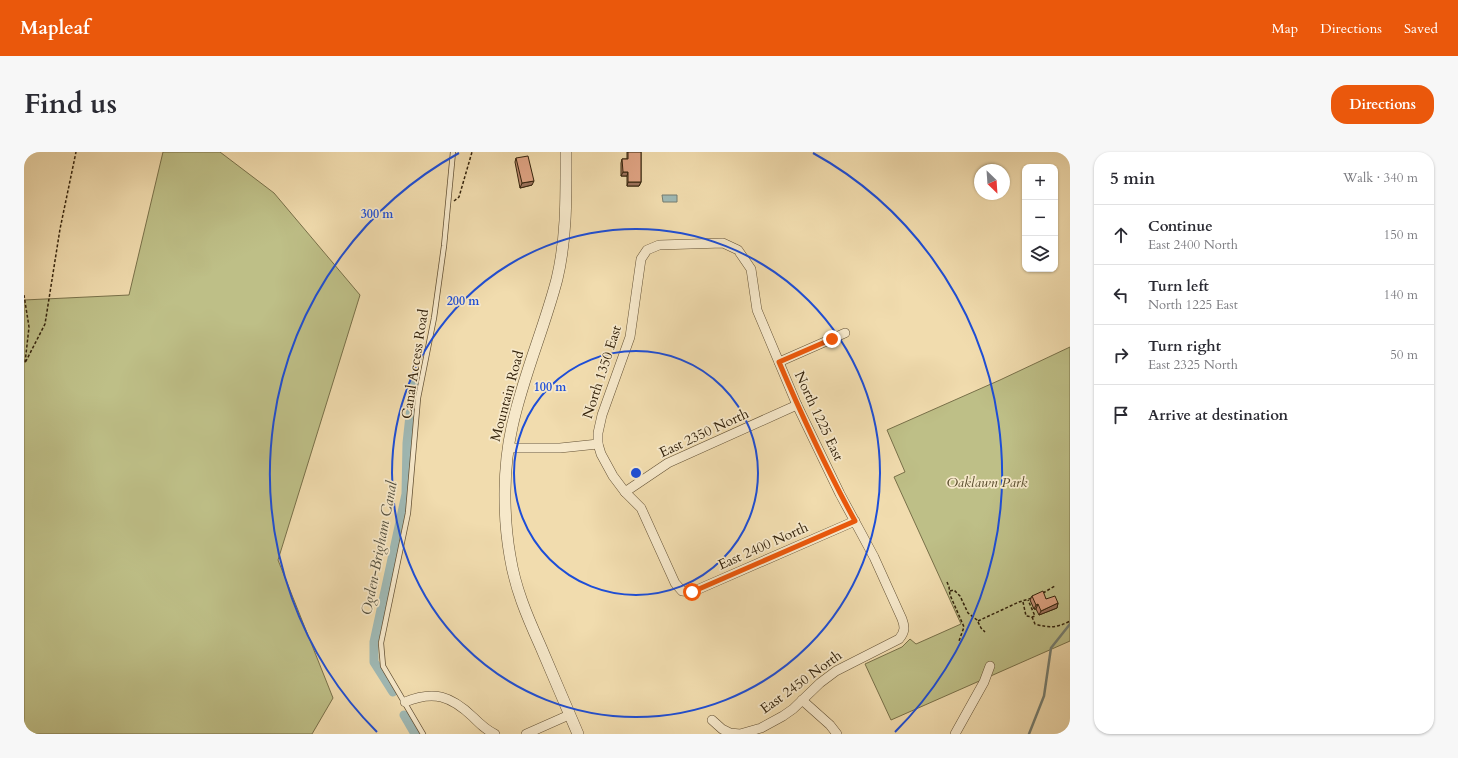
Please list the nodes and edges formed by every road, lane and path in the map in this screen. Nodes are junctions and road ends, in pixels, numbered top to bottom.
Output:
1 (76, 152) edge
2 (453, 152) edge
3 (472, 152) edge
4 (566, 152) edge
5 (448, 202) junction
6 (642, 258) joint
7 (24, 295) edge
8 (845, 333) dead end
9 (779, 362) junction
10 (797, 405) junction
11 (598, 444) junction
12 (509, 448) junction
13 (625, 492) junction
14 (855, 521) junction
15 (947, 582) dead end
16 (1055, 586) dead end
17 (682, 591) joint
18 (950, 591) junction
19 (1041, 594) edge
20 (1034, 597) edge
21 (1028, 600) junction
22 (1023, 602) junction
23 (1032, 617) junction
24 (978, 621) junction
25 (1070, 621) edge
26 (904, 632) joint
27 (985, 632) dead end
28 (959, 641) dead end
29 (990, 666) dead end
30 (802, 700) junction
31 (405, 702) junction
32 (570, 715) junction
33 (712, 720) dead end
34 (423, 734) edge
35 (495, 734) edge
36 (526, 734) edge
37 (578, 734) edge
38 (837, 734) edge
39 (955, 734) edge

1 - 7 path
2 - 5 lane, Canal Access Road
3 - 5 path
4 - 12 street, Mountain Road
5 - 31 lane, Canal Access Road
6 - 9 street, North 1225 East
6 - 11 street, North 1350 East
8 - 9 street
9 - 10 street, North 1225 East
10 - 13 street, East 2350 North
10 - 14 street, North 1225 East
11 - 12 street
11 - 13 street, North 1350 East
12 - 32 street, Mountain Road
13 - 17 street, North 1350 East
14 - 17 street, East 2400 North
14 - 26 street, North 1225 East
15 - 18 path
16 - 19 path
18 - 24 path
18 - 28 path
20 - 21 path
21 - 22 path
21 - 23 path
22 - 23 path
22 - 24 path
23 - 25 path
24 - 27 path
26 - 30 street, East 2450 North
29 - 39 street
30 - 33 street, East 2450 North
30 - 38 street
31 - 34 lane, Canal Access Road
31 - 35 street
32 - 36 street
32 - 37 street, Mountain Road

